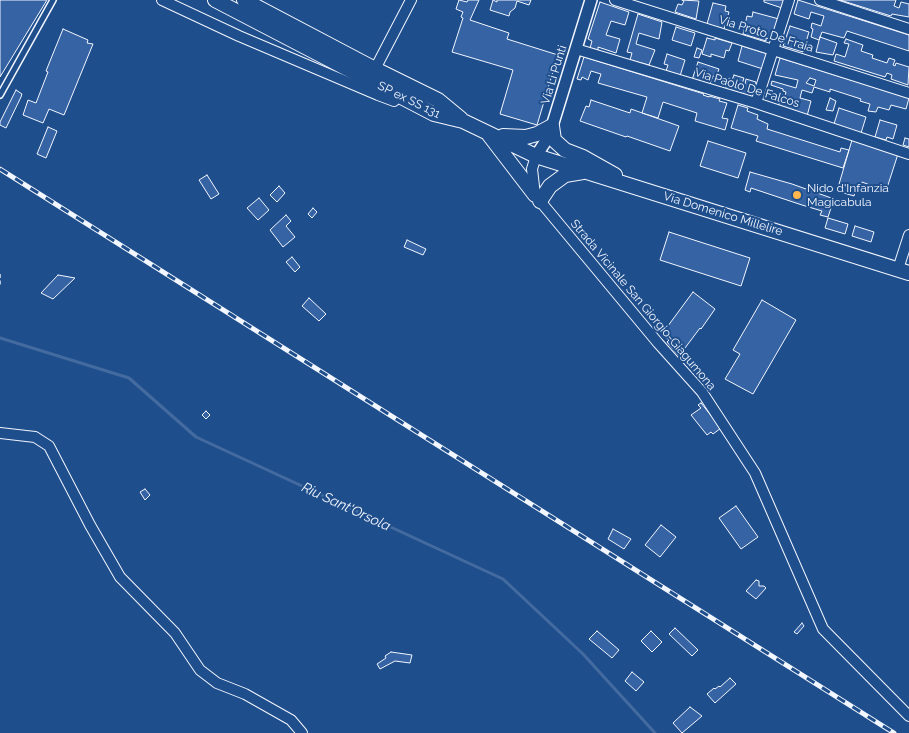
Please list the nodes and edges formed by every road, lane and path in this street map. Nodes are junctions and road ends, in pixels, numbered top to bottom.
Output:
1 (53, 0) edge
2 (162, 0) edge
3 (215, 0) edge
4 (244, 0) edge
5 (410, 0) edge
6 (591, 0) edge
7 (615, 0) edge
8 (789, 0) edge
9 (820, 0) edge
10 (909, 28) edge
11 (576, 48) junction
12 (773, 50) junction
13 (375, 69) junction
14 (909, 93) edge
15 (0, 95) edge
16 (400, 96) junction
17 (756, 103) junction
18 (463, 121) junction
19 (552, 126) junction
20 (490, 134) junction
21 (909, 154) edge
22 (536, 156) junction
23 (586, 172) junction
24 (637, 187) junction
25 (537, 198) junction
26 (909, 235) edge
27 (903, 271) edge
28 (0, 274) edge
29 (0, 285) edge
30 (0, 433) edge
31 (909, 716) edge
32 (302, 733) edge

1 - 15 lane
2 - 16 street
3 - 16 main road, SP ex SS 131
4 - 13 main road, SP ex SS 131
5 - 13 street
6 - 11 street, Via Li Punti
7 - 12 street, Via Proto De Fraia
8 - 12 street
9 - 10 street
11 - 17 street, Via Paolo De Falcos
11 - 19 street, Via Li Punti
12 - 14 street, Via Proto De Fraia
12 - 17 street
13 - 18 main road, SP ex SS 131
16 - 18 main road, SP ex SS 131
17 - 21 street, Via Paolo De Falcos
18 - 20 main road, Via Domenico Millelire
19 - 20 main road
19 - 22 street, Via Li Punti
19 - 24 main road
20 - 22 main road, Via Domenico Millelire
20 - 25 main road
22 - 23 main road, Via Domenico Millelire
22 - 25 street
23 - 24 main road, Via Domenico Millelire
23 - 25 main road
24 - 27 main road, Via Domenico Millelire
25 - 31 street, Strada Vicinale San Giorgio-Giagumona
26 - 27 street
28 - 29 path
30 - 32 street

